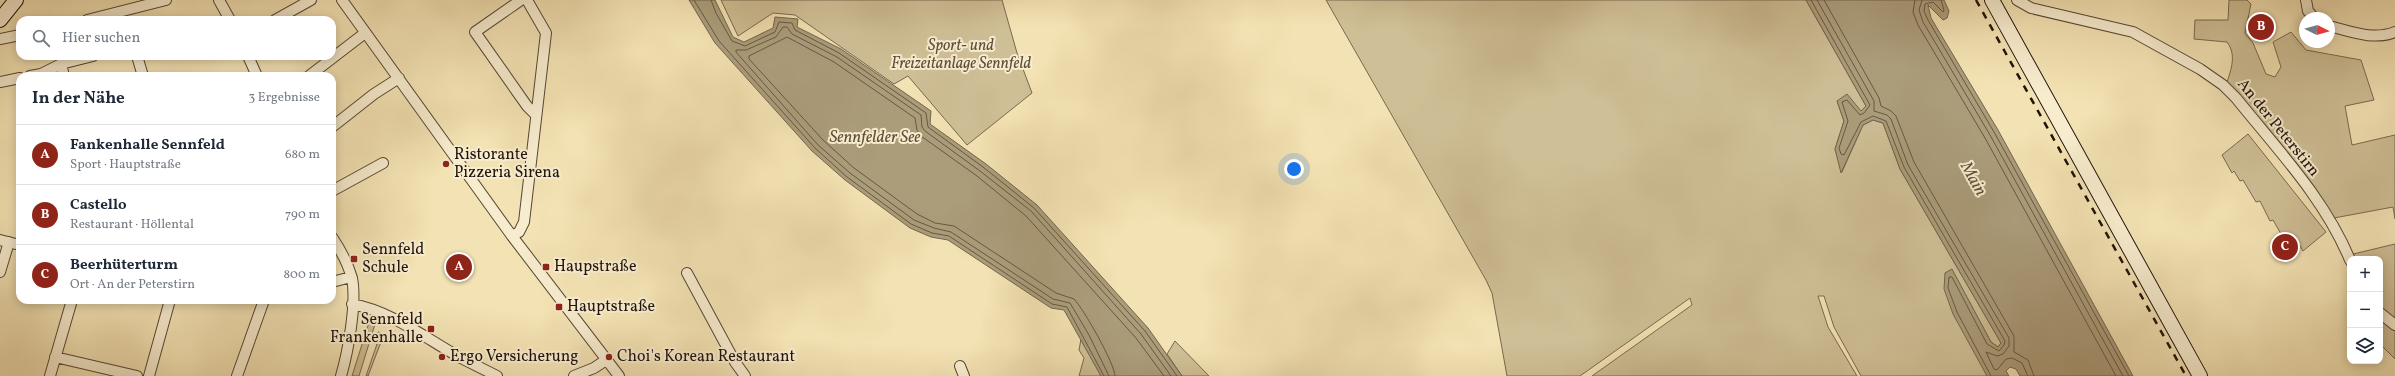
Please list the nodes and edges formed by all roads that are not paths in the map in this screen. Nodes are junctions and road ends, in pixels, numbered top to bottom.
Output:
1 (16, 0) edge
2 (166, 0) edge
3 (219, 0) edge
4 (311, 0) edge
5 (342, 0) edge
6 (521, 0) edge
7 (527, 0) edge
8 (1992, 0) edge
9 (2018, 0) edge
10 (2306, 0) edge
11 (2309, 12) edge
12 (103, 16) edge
13 (228, 16) edge
14 (282, 16) edge
15 (0, 20) edge
16 (2335, 28) edge
17 (2395, 32) edge
18 (365, 33) junction
19 (16, 36) edge
20 (0, 39) edge
21 (336, 55) edge
22 (78, 60) edge
23 (138, 60) edge
24 (250, 60) edge
25 (330, 60) edge
26 (62, 64) junction
27 (45, 72) edge
28 (63, 72) edge
29 (142, 72) edge
30 (256, 72) edge
31 (314, 72) edge
32 (399, 78) junction
33 (16, 79) edge
34 (0, 82) edge
35 (536, 115) junction
36 (336, 124) edge
37 (383, 163) dead end
38 (336, 190) edge
39 (512, 236) junction
40 (4, 241) edge
41 (16, 244) edge
42 (336, 244) edge
43 (2348, 256) edge
44 (0, 272) edge
45 (687, 273) dead end
46 (351, 277) junction
47 (336, 281) edge
48 (71, 304) edge
49 (169, 304) edge
50 (263, 304) edge
51 (352, 304) junction
52 (2383, 315) edge
53 (2395, 325) edge
54 (55, 357) junction
55 (606, 360) junction
56 (960, 366) dead end
57 (50, 376) edge
58 (137, 376) edge
59 (149, 376) edge
60 (237, 376) edge
61 (341, 376) edge
62 (497, 376) edge
63 (574, 376) edge
64 (619, 376) edge
65 (745, 376) edge
66 (964, 376) edge
67 (2200, 376) edge

1 - 15 main road
2 - 12 street
3 - 13 street
4 - 14 street
5 - 18 street
6 - 35 street
7 - 35 street
8 - 67 main road
9 - 43 street, An der Peterstirn
10 - 11 street
16 - 17 street
18 - 21 street
18 - 32 street
19 - 20 street
22 - 26 street
23 - 29 street
24 - 30 street
25 - 31 street
26 - 27 street
26 - 28 street
32 - 36 street
32 - 39 street
33 - 34 street
35 - 39 street
37 - 38 street
39 - 55 street
40 - 41 street
40 - 44 street
42 - 46 street
45 - 65 street
46 - 47 street
46 - 51 street
48 - 54 street
49 - 59 street
50 - 60 street
51 - 61 street
51 - 62 street
52 - 53 street
54 - 57 street
54 - 58 street
55 - 63 street
55 - 64 street
56 - 66 street

